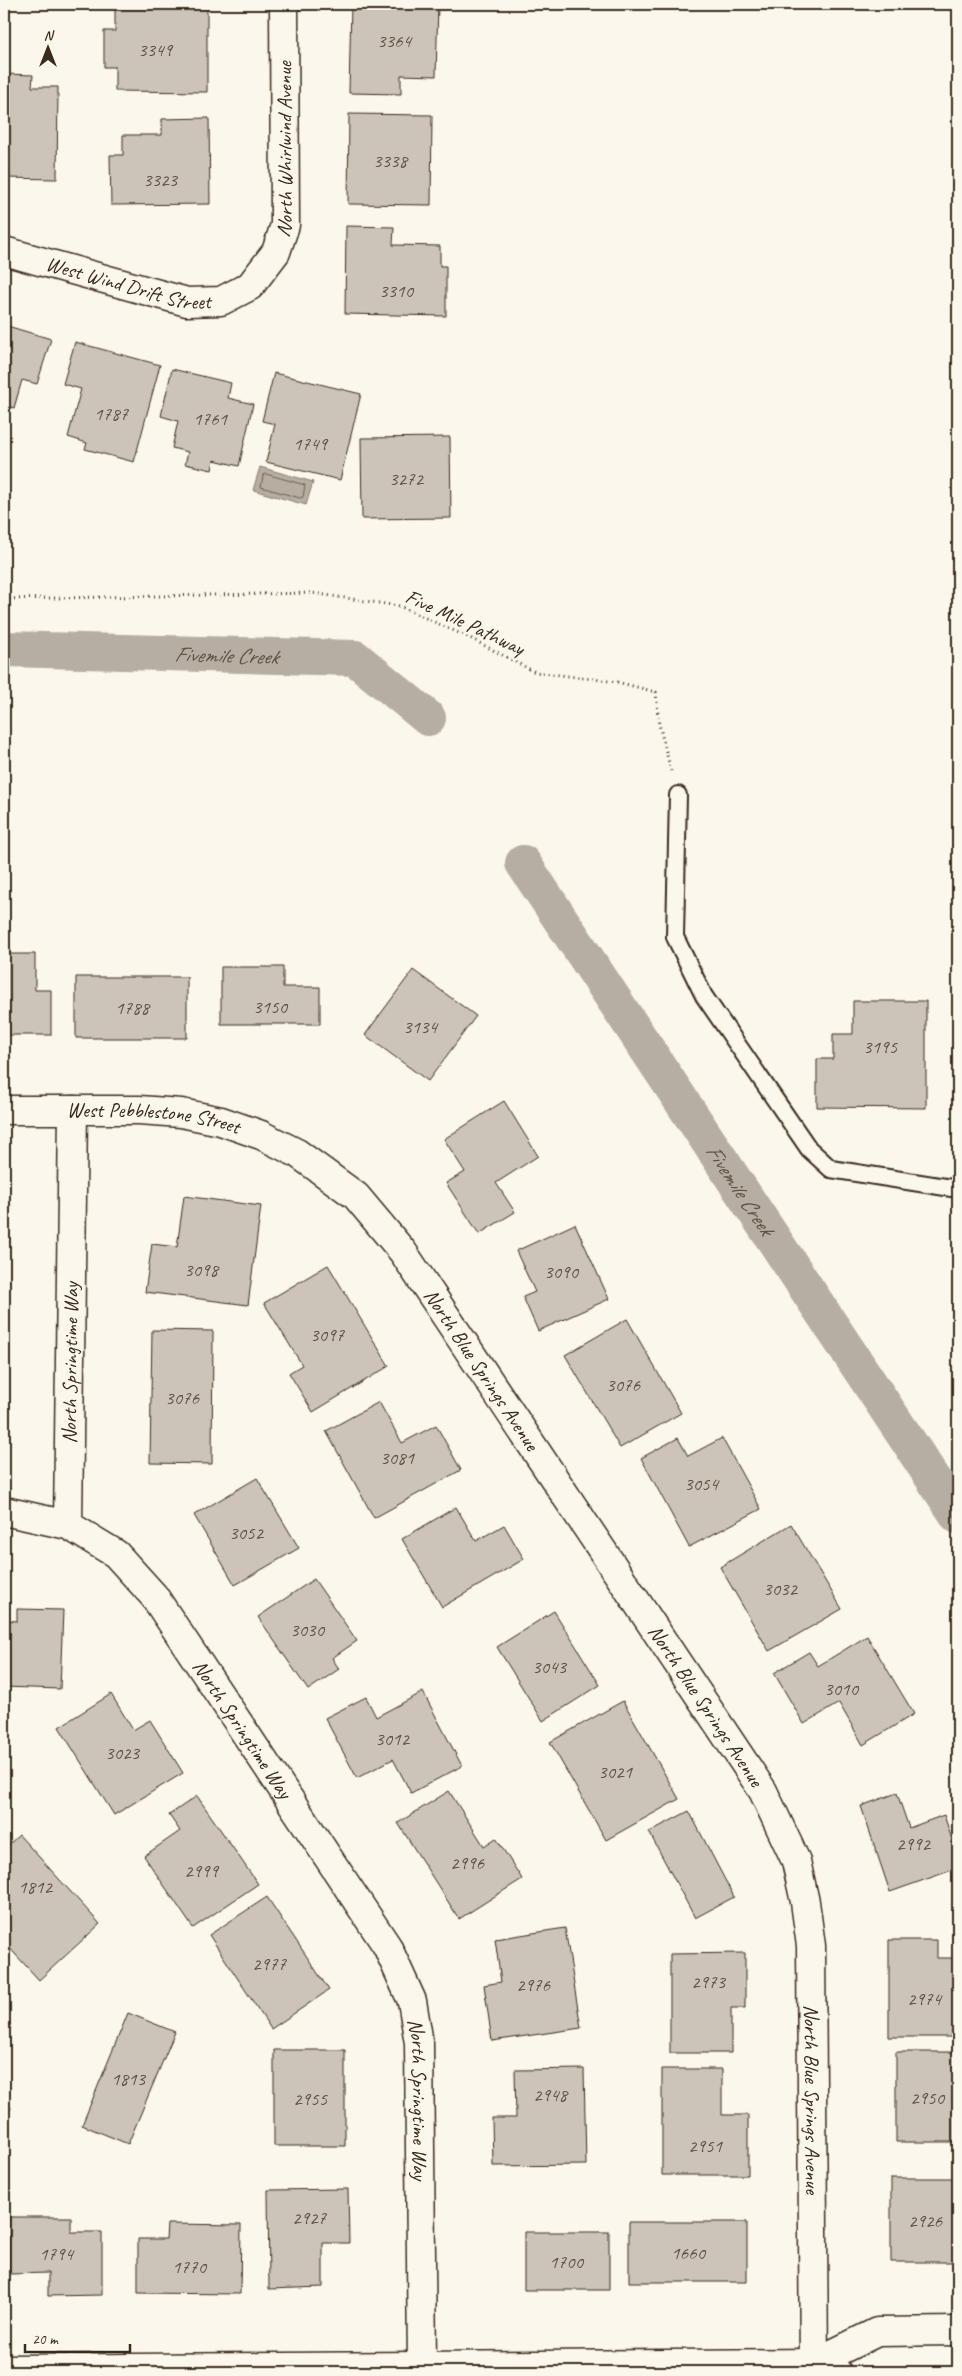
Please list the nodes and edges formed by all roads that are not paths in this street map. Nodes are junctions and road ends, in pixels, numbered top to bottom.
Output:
1 (284, 4) edge
2 (4, 251) edge
3 (250, 286) joint
4 (678, 795) road end
5 (4, 1110) edge
6 (73, 1110) junction
7 (297, 1153) joint
8 (958, 1189) edge
9 (4, 1511) edge
10 (68, 1525) junction
11 (958, 2331) edge
12 (422, 2366) junction
13 (4, 2369) edge
14 (822, 2369) edge

1 - 3 street, North Whirlwind Avenue
2 - 3 street, West Wind Drift Street
4 - 8 lane
5 - 6 street, West Pebblestone Street
6 - 7 street, West Pebblestone Street
6 - 10 street, North Springtime Way
7 - 14 street, North Blue Springs Avenue
9 - 10 street
10 - 12 street, North Springtime Way
11 - 14 street
12 - 13 street
12 - 14 street

